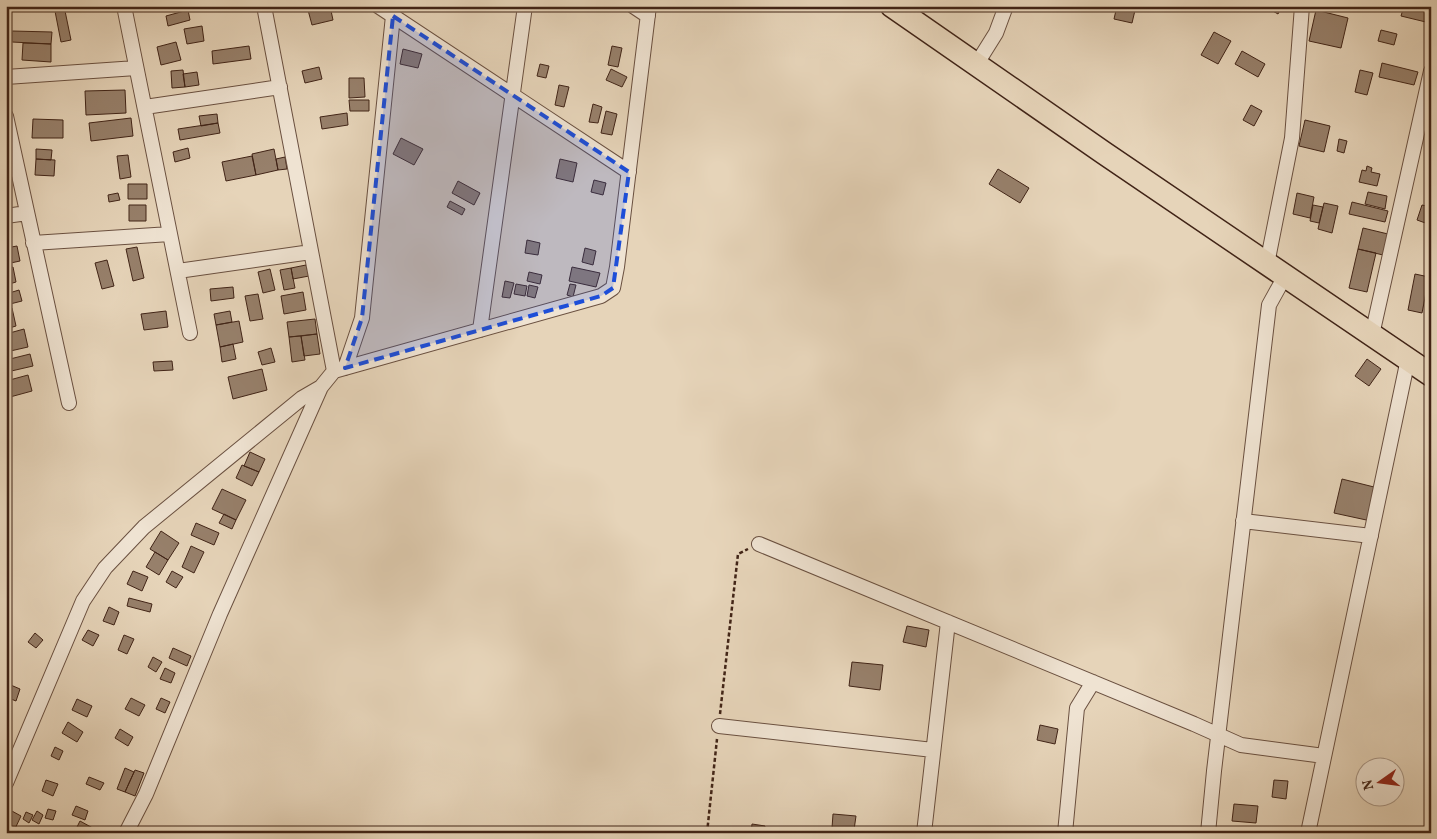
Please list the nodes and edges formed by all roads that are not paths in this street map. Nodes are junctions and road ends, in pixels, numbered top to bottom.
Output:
1 (124, 6) edge
2 (264, 6) edge
3 (378, 6) edge
4 (525, 6) edge
5 (633, 6) edge
6 (892, 6) edge
7 (1006, 6) edge
8 (1302, 6) edge
9 (393, 11) edge
10 (649, 11) edge
11 (976, 65) junction
12 (136, 68) junction
13 (1431, 71) edge
14 (6, 76) edge
15 (280, 87) junction
16 (512, 95) junction
17 (145, 107) junction
18 (6, 116) edge
19 (629, 172) junction
20 (27, 213) junction
21 (6, 216) edge
22 (170, 234) junction
23 (33, 243) junction
24 (311, 252) junction
25 (1266, 264) junction
26 (178, 271) junction
27 (1285, 276) junction
28 (480, 330) junction
29 (190, 332) dead end
30 (1372, 335) junction
31 (1408, 359) junction
32 (340, 370) junction
33 (1431, 375) edge
34 (321, 388) junction
35 (69, 403) dead end
36 (1243, 521) junction
37 (1371, 536) junction
38 (758, 544) road end
39 (948, 622) junction
40 (1093, 682) junction
41 (719, 726) road end
42 (1218, 734) junction
43 (934, 750) junction
44 (1324, 756) junction
45 (6, 783) edge
46 (126, 833) edge
47 (924, 833) edge
48 (1065, 833) edge
49 (1208, 833) edge
50 (1308, 833) edge

1 - 12 street
2 - 15 street
3 - 9 street
4 - 16 street
5 - 10 street
6 - 11 main road
7 - 11 street
8 - 25 street
9 - 16 street
9 - 32 street
10 - 19 street
11 - 25 main road
12 - 14 street
12 - 17 street
13 - 30 street
15 - 17 street
15 - 24 street
16 - 19 street
16 - 28 street
17 - 22 street
18 - 20 street
19 - 28 street
20 - 21 street
20 - 23 street
22 - 23 street
22 - 26 street
23 - 35 street
24 - 26 street
24 - 32 street
25 - 27 main road
26 - 29 street
27 - 30 main road
27 - 36 street
28 - 32 street
30 - 31 main road
31 - 33 main road
31 - 37 street
32 - 34 street
34 - 45 street
34 - 46 street
36 - 37 street
36 - 42 street
37 - 44 street
38 - 39 street
39 - 40 street
39 - 43 street
40 - 42 street
40 - 48 street
41 - 43 street
42 - 44 street
42 - 49 street
43 - 47 street
44 - 50 street

